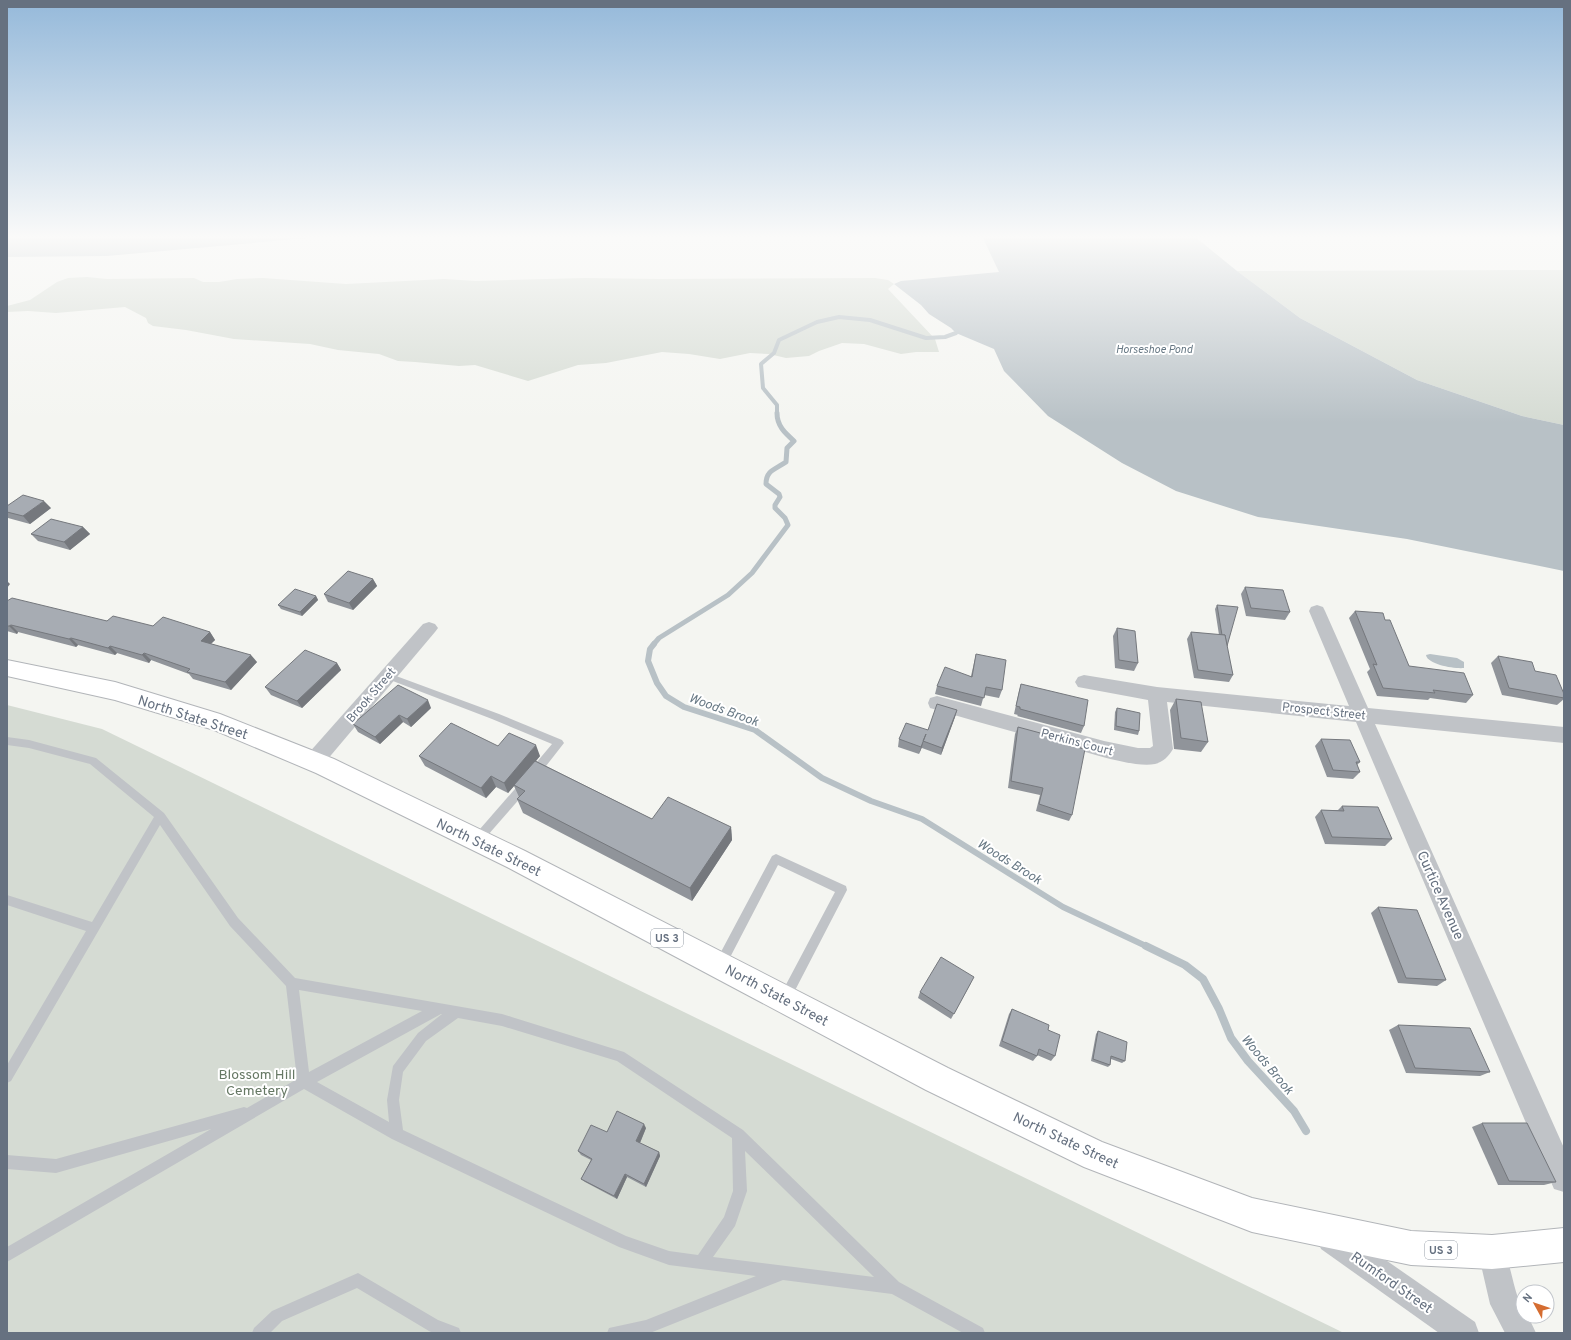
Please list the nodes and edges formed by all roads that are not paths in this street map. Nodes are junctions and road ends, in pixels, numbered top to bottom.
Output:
1 (1317, 611) dead end
2 (429, 628) dead end
3 (7, 668) edge
4 (388, 676) junction
5 (1084, 682) dead end
6 (1157, 694) junction
7 (937, 703) edge
8 (1363, 714) junction
9 (1564, 736) edge
10 (7, 741) edge
11 (314, 761) junction
12 (160, 816) junction
13 (477, 840) junction
14 (7, 900) edge
15 (94, 928) junction
16 (720, 965) junction
17 (292, 983) junction
18 (785, 999) junction
19 (440, 1008) junction
20 (457, 1011) junction
21 (7, 1078) edge
22 (304, 1082) junction
23 (257, 1110) junction
24 (397, 1134) junction
25 (738, 1134) junction
26 (7, 1162) edge
27 (1564, 1179) edge
28 (1319, 1230) junction
29 (1564, 1244) edge
30 (1492, 1252) junction
31 (7, 1255) edge
32 (701, 1262) junction
33 (783, 1272) junction
34 (894, 1287) junction
35 (259, 1333) edge
36 (454, 1333) edge
37 (614, 1333) edge
38 (978, 1333) edge
39 (1464, 1333) edge
40 (1521, 1333) edge

1 - 8 street, Curtice Avenue
2 - 4 street, Brook Street
3 - 11 main road, North State Street / US 3
4 - 11 street, Brook Street
4 - 13 lane
5 - 6 street, Prospect Street
6 - 7 street, Perkins Court
6 - 8 street, Prospect Street
8 - 9 street, Prospect Street
8 - 27 street, Curtice Avenue
10 - 12 lane
11 - 13 main road, North State Street / US 3
12 - 15 lane
12 - 17 lane
13 - 16 main road, North State Street / US 3
14 - 15 lane
15 - 21 lane
16 - 18 main road, North State Street / US 3
16 - 18 lane
17 - 19 lane
17 - 22 lane
18 - 28 main road, North State Street / US 3
19 - 20 lane
19 - 22 lane
20 - 24 lane
20 - 25 lane
22 - 23 lane
22 - 24 lane
23 - 26 lane
23 - 31 lane
24 - 32 lane
25 - 32 lane
25 - 34 lane
28 - 30 main road, North State Street / US 3
28 - 39 street, Rumford Street
29 - 30 main road, North State Street / US 3
30 - 40 street
32 - 33 lane
33 - 34 lane
33 - 37 lane
34 - 38 lane
35 - 36 lane

